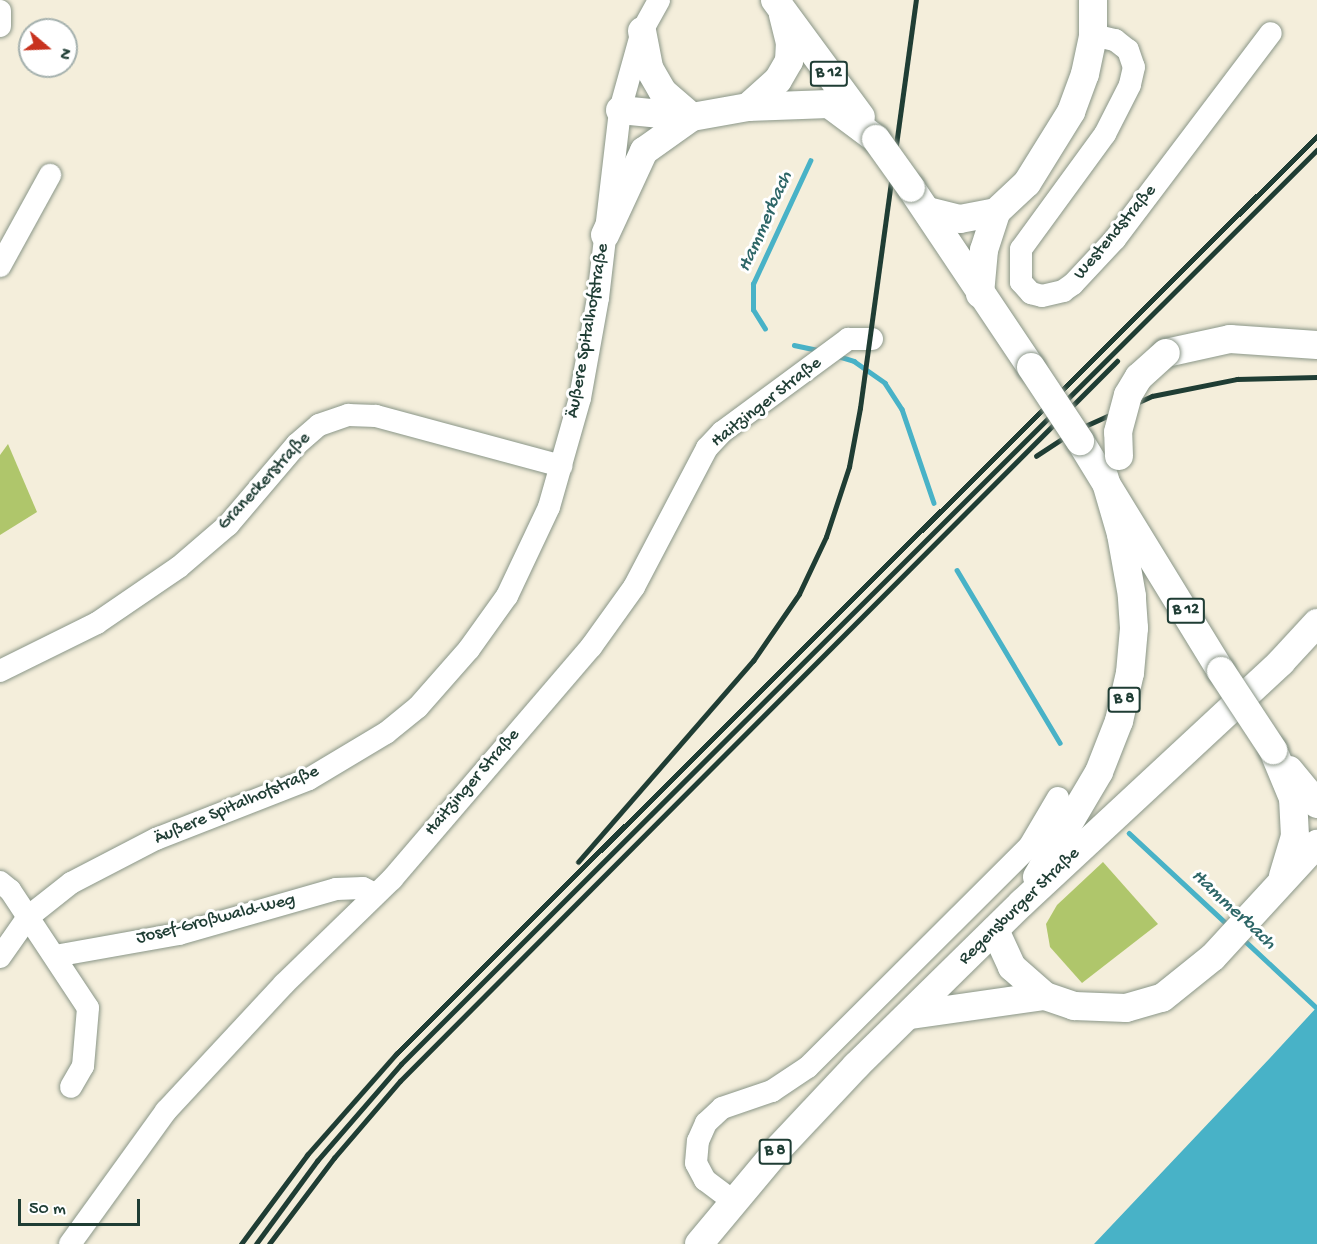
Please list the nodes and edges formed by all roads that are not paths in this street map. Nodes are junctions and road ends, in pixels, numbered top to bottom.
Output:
1 (659, 0) edge
2 (1093, 0) edge
3 (779, 5) edge
4 (0, 11) edge
5 (0, 26) edge
6 (642, 31) junction
7 (1271, 33) dead end
8 (1094, 35) junction
9 (748, 107) junction
10 (620, 110) junction
11 (692, 117) junction
12 (876, 139) junction
13 (50, 175) dead end
14 (928, 211) junction
15 (996, 212) junction
16 (605, 235) junction
17 (0, 266) edge
18 (980, 294) junction
19 (872, 339) dead end
20 (1317, 345) edge
21 (561, 465) junction
22 (1111, 466) junction
23 (1151, 550) joint
24 (1317, 623) edge
25 (0, 671) edge
26 (1273, 750) junction
27 (1058, 798) dead end
28 (1317, 804) edge
29 (1317, 844) edge
30 (1317, 870) edge
31 (0, 882) edge
32 (1281, 883) junction
33 (375, 894) junction
34 (1022, 903) junction
35 (28, 917) junction
36 (995, 930) junction
37 (55, 956) junction
38 (0, 957) edge
39 (1045, 996) junction
40 (911, 1015) junction
41 (71, 1087) dead end
42 (733, 1201) junction
43 (70, 1244) edge
44 (699, 1244) edge

1 - 6 street, Äußere Spitalhofstraße
2 - 8 main road
3 - 9 main road
3 - 12 main road, B 12
4 - 5 street
6 - 10 street, Äußere Spitalhofstraße
6 - 11 main road
7 - 8 street, Westendstraße
8 - 15 main road
9 - 11 main road
9 - 12 main road
10 - 11 main road
10 - 16 street, Äußere Spitalhofstraße
11 - 16 main road
12 - 14 main road, B 12, bridge
13 - 17 street
14 - 15 main road
14 - 18 main road, B 12
15 - 18 main road
16 - 21 street, Äußere Spitalhofstraße
18 - 22 main road, B 12, bridge
19 - 33 street, Haitzinger Straße
20 - 22 main road, B 8, bridge
21 - 25 street, Graneckerstraße
21 - 35 street, Äußere Spitalhofstraße
22 - 23 main road, B 8
22 - 34 main road, B 8
23 - 26 main road, B 12, bridge
24 - 34 main road, Regensburger Straße / B 8
26 - 28 main road, B 12
26 - 32 main road
27 - 42 street, Regensburger Straße
29 - 32 main road
30 - 32 main road
31 - 35 street
32 - 39 main road
33 - 37 street, Josef-Großwald-Weg
33 - 43 street, Haitzinger Straße
34 - 36 main road, Regensburger Straße / B 8
35 - 37 street
35 - 38 street, Äußere Spitalhofstraße
36 - 39 main road
36 - 40 main road, Regensburger Straße / B 8
37 - 41 street
39 - 40 main road
40 - 42 main road, Regensburger Straße / B 8
42 - 44 main road, Regensburger Straße / B 8

